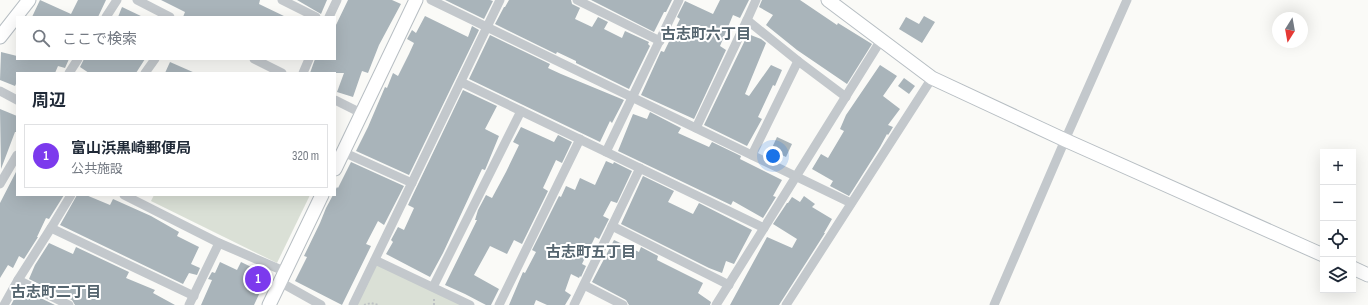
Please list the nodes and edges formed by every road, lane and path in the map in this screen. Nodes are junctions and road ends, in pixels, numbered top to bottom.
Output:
1 (29, 0) edge
2 (117, 0) edge
3 (137, 0) edge
4 (282, 0) edge
5 (337, 0) edge
6 (416, 0) edge
7 (431, 0) edge
8 (500, 0) edge
9 (577, 0) edge
10 (679, 0) edge
11 (756, 0) edge
12 (828, 0) edge
13 (1127, 0) edge
14 (17, 16) edge
15 (107, 16) edge
16 (168, 16) edge
17 (314, 16) edge
18 (329, 16) edge
19 (16, 17) edge
20 (747, 20) junction
21 (487, 27) junction
22 (0, 38) edge
23 (882, 40) junction
24 (660, 41) junction
25 (77, 60) edge
26 (154, 60) edge
27 (256, 60) edge
28 (309, 60) edge
29 (798, 61) junction
30 (70, 72) edge
31 (146, 72) edge
32 (280, 72) edge
33 (303, 72) edge
34 (932, 78) junction
35 (461, 82) junction
36 (0, 92) edge
37 (846, 97) junction
38 (632, 98) junction
39 (16, 100) edge
40 (336, 100) edge
41 (521, 111) junction
42 (361, 113) junction
43 (696, 128) junction
44 (580, 139) junction
45 (1065, 140) junction
46 (343, 152) junction
47 (606, 152) junction
48 (752, 156) junction
49 (16, 158) edge
50 (336, 166) edge
51 (640, 168) junction
52 (796, 176) junction
53 (412, 183) junction
54 (0, 184) edge
55 (70, 196) edge
56 (126, 196) edge
57 (322, 196) edge
58 (851, 203) junction
59 (612, 226) junction
60 (51, 228) junction
61 (764, 228) junction
62 (219, 243) junction
63 (1320, 254) edge
64 (375, 260) junction
65 (1356, 269) edge
66 (1368, 275) edge
67 (283, 277) junction
68 (18, 280) junction
69 (584, 285) junction
70 (729, 285) junction
71 (433, 287) junction
72 (194, 296) junction
73 (4, 305) edge
74 (69, 305) edge
75 (189, 305) edge
76 (269, 305) edge
77 (321, 305) edge
78 (353, 305) edge
79 (364, 305) edge
80 (379, 305) edge
81 (470, 305) edge
82 (499, 305) edge
83 (574, 305) edge
84 (623, 305) edge
85 (716, 305) edge
86 (786, 305) edge
87 (994, 305) edge

1 - 14 street
2 - 15 street
3 - 16 street
4 - 17 street
5 - 18 street
6 - 42 street
7 - 21 street
8 - 21 street
9 - 24 street
10 - 24 street
11 - 20 street
12 - 23 street
13 - 45 street
19 - 22 street
20 - 29 street
20 - 43 street
21 - 35 street
21 - 38 street
23 - 34 street
23 - 37 street
24 - 38 street
25 - 30 street
26 - 31 street
27 - 32 street
28 - 33 street
29 - 37 street
29 - 48 street
34 - 45 street
34 - 58 street
35 - 41 street
35 - 53 street
36 - 39 street
37 - 52 street
38 - 43 street
38 - 47 street
40 - 42 street
41 - 44 street
41 - 71 street
42 - 46 street
43 - 48 street
44 - 47 street
44 - 82 street
45 - 63 street
45 - 87 street
46 - 50 street
46 - 53 street
47 - 51 street
48 - 52 street
49 - 54 street
51 - 59 street
51 - 61 street
52 - 58 street
52 - 61 street
53 - 64 street
55 - 60 street
56 - 62 street
57 - 67 street
58 - 86 street
59 - 69 street
59 - 70 street
60 - 68 street
60 - 72 street
61 - 70 street
62 - 67 street
62 - 72 street
64 - 71 street
64 - 78 street
65 - 66 street
67 - 76 street
67 - 77 street
68 - 73 street
68 - 74 street
69 - 83 street
69 - 84 street
70 - 85 street
71 - 81 street
72 - 75 street
79 - 80 path

